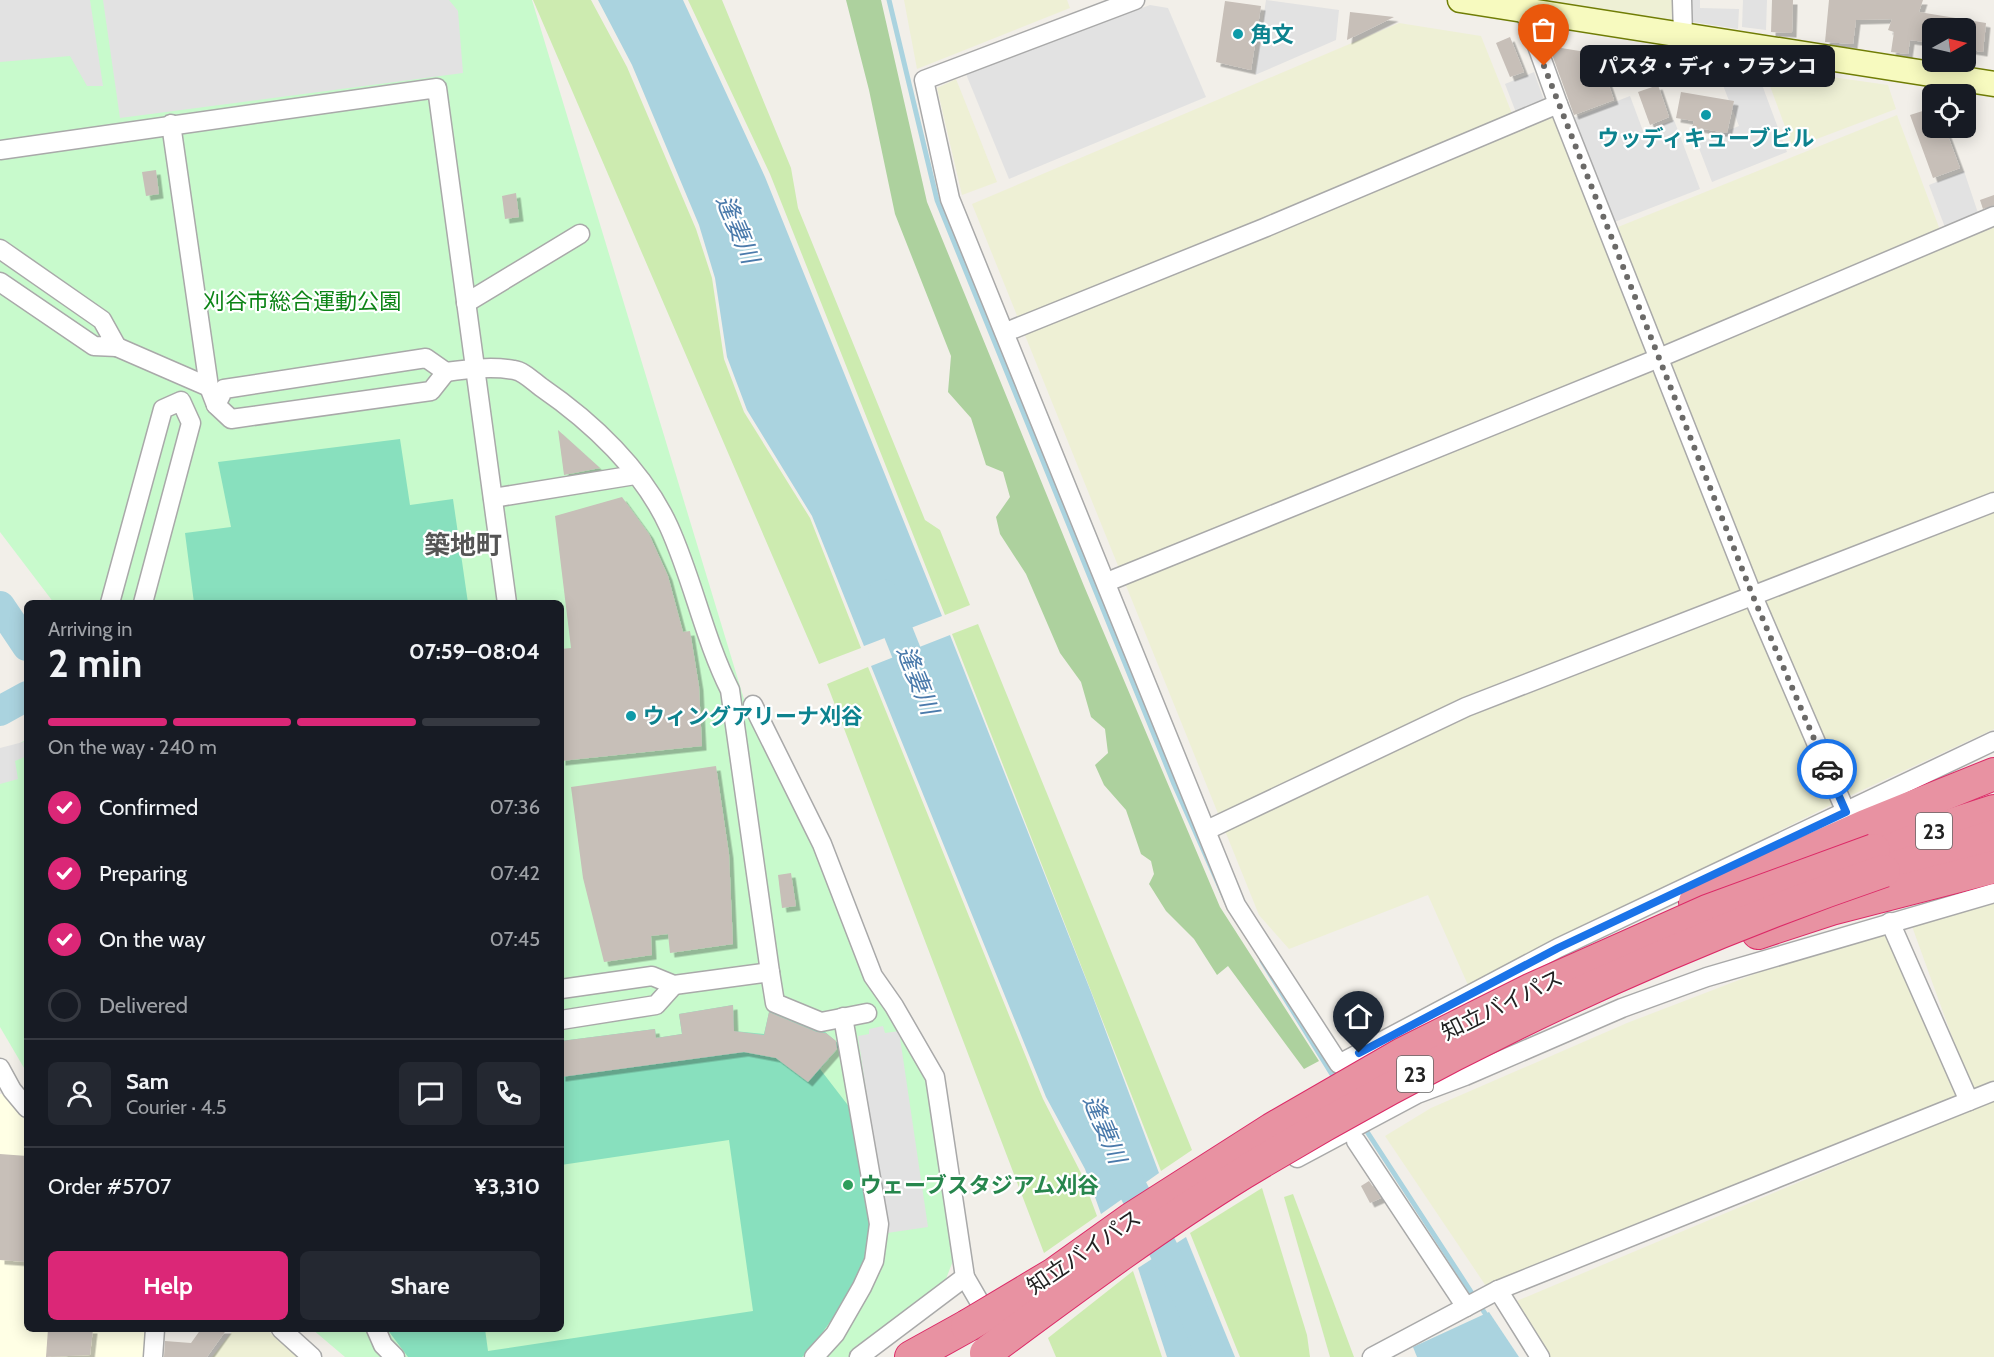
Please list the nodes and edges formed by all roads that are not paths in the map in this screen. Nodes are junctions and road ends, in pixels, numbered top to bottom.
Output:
1 (1135, 0) edge
2 (1460, 0) edge
3 (1682, 0) edge
4 (1524, 10) junction
5 (1683, 35) junction
6 (1994, 84) edge
7 (1558, 104) junction
8 (171, 124) junction
9 (0, 150) edge
10 (1994, 216) edge
11 (580, 234) dead end
12 (1, 247) edge
13 (0, 282) edge
14 (466, 303) junction
15 (1005, 332) junction
16 (117, 346) junction
17 (1659, 358) junction
18 (475, 368) junction
19 (446, 372) junction
20 (209, 387) junction
21 (181, 401) junction
22 (216, 405) junction
23 (635, 475) junction
24 (493, 498) junction
25 (1994, 502) edge
26 (1107, 582) junction
27 (1752, 594) junction
28 (111, 600) edge
29 (144, 600) edge
30 (507, 600) edge
31 (753, 705) dead end
32 (1994, 741) edge
33 (1994, 774) edge
34 (1846, 812) junction
35 (1994, 812) edge
36 (1207, 830) junction
37 (1994, 836) edge
38 (1879, 860) junction
39 (1994, 867) edge
40 (1994, 892) edge
41 (1890, 922) junction
42 (1633, 944) junction
43 (770, 972) junction
44 (674, 985) junction
45 (564, 989) edge
46 (867, 1013) dead end
47 (843, 1017) junction
48 (564, 1020) edge
49 (1450, 1055) junction
50 (0, 1068) edge
51 (6, 1090) edge
52 (1994, 1091) edge
53 (1969, 1101) junction
54 (24, 1105) edge
55 (1356, 1141) dead end
56 (1125, 1266) dead end
57 (965, 1277) junction
58 (1498, 1290) junction
59 (1466, 1307) junction
60 (975, 1317) junction
61 (155, 1332) edge
62 (284, 1332) edge
63 (377, 1332) edge
64 (996, 1355) edge
65 (153, 1357) edge
66 (312, 1357) edge
67 (394, 1357) edge
68 (814, 1357) edge
69 (859, 1357) edge
70 (910, 1357) edge
71 (929, 1357) edge
72 (1372, 1357) edge
73 (1540, 1357) edge

1 - 15 street
2 - 4 main road
3 - 5 street
4 - 5 main road
4 - 7 street
5 - 6 main road
7 - 15 street
7 - 17 street
8 - 9 street
8 - 14 street
8 - 20 street
10 - 17 street
11 - 14 street
12 - 16 street
13 - 16 street
14 - 18 street
15 - 26 street
16 - 20 street
17 - 26 street
17 - 27 street
18 - 19 street
18 - 23 street
18 - 24 street
19 - 22 street
19 - 22 street
20 - 21 street
20 - 22 street
21 - 28 street
21 - 29 street
23 - 24 street
23 - 43 street
24 - 30 street
25 - 27 street
26 - 36 street
27 - 34 street
27 - 36 street
31 - 57 street
32 - 34 street
33 - 42 highway
34 - 36 street
35 - 38 highway, 知立バイパス / 23
37 - 38 highway, 知立バイパス / 23
38 - 42 highway, 知立バイパス / 23, bridge
38 - 49 highway, 知立バイパス / 23, bridge
39 - 49 highway
40 - 41 street
41 - 53 street
41 - 56 street
42 - 60 highway, 知立バイパス / 23, bridge
43 - 44 street
43 - 47 street
44 - 45 street
44 - 48 street
46 - 47 street
47 - 68 street
49 - 64 highway, 知立バイパス / 23, bridge
50 - 51 street
51 - 54 street
52 - 53 street
53 - 58 street
55 - 59 street
57 - 60 street
57 - 69 street
58 - 59 street
58 - 73 street
59 - 72 street
60 - 70 highway, 23
60 - 71 highway, 知立バイパス / 23
61 - 65 street
62 - 66 street
63 - 67 street

